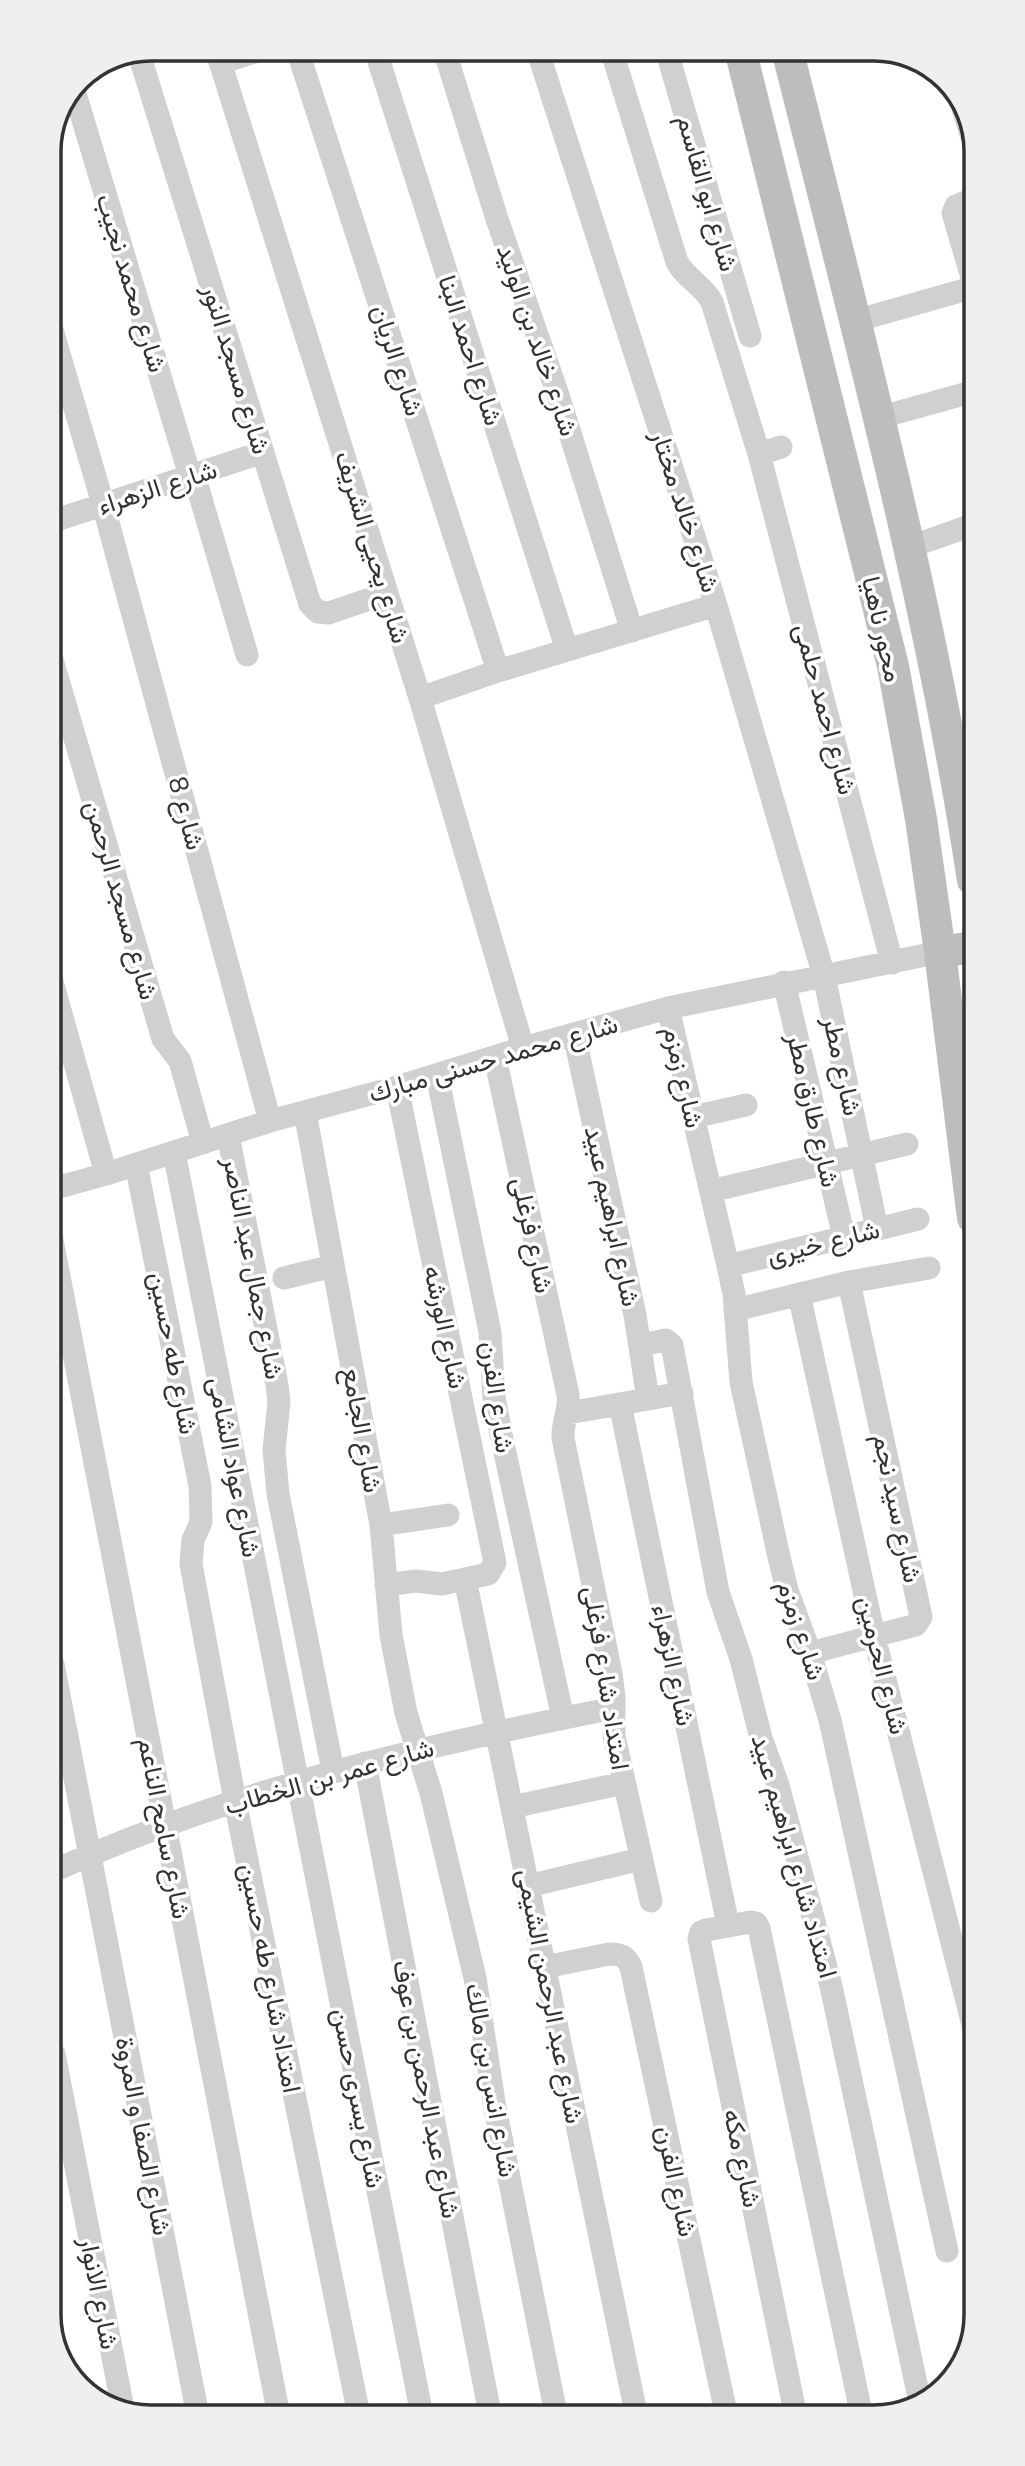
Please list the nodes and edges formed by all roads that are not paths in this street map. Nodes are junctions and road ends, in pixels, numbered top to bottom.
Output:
1 (220, 61) edge
2 (301, 61) edge
3 (379, 61) edge
4 (448, 61) edge
5 (541, 61) edge
6 (615, 61) edge
7 (670, 61) edge
8 (743, 61) edge
9 (790, 61) edge
10 (142, 62) edge
11 (77, 101) edge
12 (964, 203) edge
13 (964, 250) edge
14 (964, 290) edge
15 (855, 321) junction
16 (750, 336) dead end
17 (61, 361) edge
18 (964, 394) edge
19 (878, 418) junction
20 (781, 447) dead end
21 (263, 452) junction
22 (759, 454) junction
23 (192, 475) junction
24 (103, 504) junction
25 (61, 518) edge
26 (964, 528) edge
27 (910, 547) junction
28 (387, 593) junction
29 (716, 605) junction
30 (632, 631) junction
31 (567, 650) junction
32 (247, 655) dead end
33 (498, 671) junction
34 (61, 691) edge
35 (420, 698) junction
36 (964, 826) edge
37 (964, 948) edge
38 (940, 952) junction
39 (892, 963) junction
40 (824, 976) junction
41 (784, 982) junction
42 (667, 1008) junction
43 (61, 1014) edge
44 (574, 1034) junction
45 (523, 1048) junction
46 (495, 1057) junction
47 (437, 1075) junction
48 (397, 1087) junction
49 (746, 1105) dead end
50 (305, 1112) junction
51 (693, 1117) junction
52 (270, 1121) junction
53 (228, 1135) junction
54 (203, 1143) junction
55 (907, 1144) dead end
56 (964, 1145) edge
57 (174, 1152) junction
58 (861, 1155) junction
59 (826, 1163) junction
60 (136, 1164) junction
61 (106, 1174) junction
62 (61, 1186) edge
63 (711, 1191) junction
64 (918, 1219) dead end
65 (877, 1229) junction
66 (844, 1237) junction
67 (728, 1265) junction
68 (333, 1266) junction
69 (929, 1268) dead end
70 (284, 1278) dead end
71 (849, 1282) junction
72 (61, 1287) edge
73 (799, 1294) junction
74 (735, 1310) junction
75 (640, 1345) junction
76 (682, 1394) junction
77 (648, 1399) junction
78 (620, 1404) junction
79 (568, 1413) junction
80 (448, 1515) dead end
81 (381, 1525) junction
82 (193, 1539) joint
83 (465, 1579) junction
84 (386, 1585) junction
85 (874, 1636) junction
86 (810, 1653) junction
87 (61, 1706) edge
88 (614, 1709) junction
89 (563, 1718) junction
90 (497, 1731) junction
91 (417, 1749) junction
92 (365, 1763) junction
93 (333, 1771) junction
94 (296, 1782) junction
95 (624, 1783) junction
96 (235, 1801) junction
97 (512, 1807) junction
98 (165, 1825) junction
99 (89, 1855) junction
100 (641, 1859) junction
101 (61, 1867) edge
102 (528, 1886) junction
103 (651, 1901) dead end
104 (728, 1925) junction
105 (545, 1967) junction
106 (964, 1991) edge
107 (61, 2090) edge
108 (947, 2251) dead end
109 (918, 2392) edge
110 (121, 2399) edge
111 (196, 2405) edge
112 (277, 2405) edge
113 (357, 2405) edge
114 (420, 2405) edge
115 (488, 2405) edge
116 (554, 2405) edge
117 (634, 2405) edge
118 (724, 2405) edge
119 (794, 2405) edge
120 (860, 2405) edge

1 - 28 street, شارع يحيى الشريف
2 - 33 street, شارع الريان
3 - 31 street, شارع احمد البنا
4 - 30 street, شارع خالد بن الوليد
5 - 29 street, شارع خالد مختار
6 - 22 street
7 - 16 street, شارع ابو القاسم
8 - 38 main road, محور ناهيا
9 - 15 main road, محور ناهيا
10 - 21 street, شارع مسجد النور
11 - 23 street, شارع محمد نجيب
12 - 13 street
14 - 15 street
15 - 19 main road, محور ناهيا
17 - 24 street, شارع 8
18 - 19 street
19 - 27 main road, محور ناهيا
20 - 22 street
21 - 23 street, شارع الزهراء
21 - 28 street, شارع مسجد النور
22 - 39 street, شارع احمد حلمى
23 - 24 street, شارع الزهراء
23 - 32 street, شارع محمد نجيب
24 - 25 street, شارع الزهراء
24 - 52 street, شارع 8
26 - 27 street
27 - 36 main road, محور ناهيا
28 - 35 street, شارع يحيى الشريف
29 - 30 street
29 - 40 street, شارع خالد مختار
30 - 31 street
31 - 33 street
33 - 35 street
34 - 54 street, شارع مسجد الرحمن
35 - 45 street, شارع يحيى الشريف
37 - 38 main road
38 - 39 street, شارع محمد حسنى مبارك
38 - 56 main road, محور ناهيا
39 - 40 street, شارع محمد حسنى مبارك
40 - 41 street, شارع محمد حسنى مبارك
40 - 58 street, شارع مطر
41 - 42 street, شارع محمد حسنى مبارك
41 - 59 street, شارع طارق مطر
42 - 44 street, شارع محمد حسنى مبارك
42 - 51 street, شارع زمزم
43 - 61 street
44 - 45 street, شارع محمد حسنى مبارك
44 - 75 street, شارع ابراهيم عبيد
45 - 46 street, شارع محمد حسنى مبارك
46 - 47 street, شارع محمد حسنى مبارك
46 - 79 street, شارع فرغلى
47 - 48 street, شارع محمد حسنى مبارك
47 - 89 street, شارع الفرن
48 - 50 street, شارع محمد حسنى مبارك
48 - 83 street, شارع الورشه
49 - 51 street
50 - 52 street, شارع محمد حسنى مبارك
50 - 68 street, شارع الجامع
51 - 63 street, شارع زمزم
52 - 53 street, شارع محمد حسنى مبارك
53 - 54 street, شارع محمد حسنى مبارك
53 - 93 street, شارع جمال عبد الناصر
54 - 57 street, شارع محمد حسنى مبارك
55 - 58 street
57 - 60 street, شارع محمد حسنى مبارك
57 - 94 street, شارع عواد الشامى
58 - 59 street
58 - 65 street, شارع مطر
59 - 63 street
59 - 66 street, شارع طارق مطر
60 - 61 street, شارع محمد حسنى مبارك
60 - 82 street, شارع طه حسين
61 - 62 street, شارع محمد حسنى مبارك
63 - 67 street, شارع زمزم
64 - 65 street, شارع خيرى
65 - 66 street, شارع خيرى
66 - 67 street, شارع خيرى
67 - 74 street, شارع زمزم
68 - 70 street
68 - 81 street, شارع الجامع
69 - 71 street
71 - 73 street
71 - 85 street, شارع سيد نجم
72 - 98 street, شارع سامح الناعم
73 - 74 street
73 - 85 street, شارع الحرمين
74 - 86 street, شارع زمزم
75 - 76 street, امتداد شارع ابراهيم عبيد
75 - 77 street, شارع ابراهيم عبيد
76 - 77 street
76 - 109 street, امتداد شارع ابراهيم عبيد
77 - 78 street
78 - 79 street
78 - 104 street, شارع الزهراء
79 - 88 street, امتداد شارع فرغلى
80 - 81 street
81 - 84 street, شارع الجامع
82 - 96 street, امتداد شارع طه حسين
83 - 84 street
83 - 90 street, شارع عبد الرحمن الشيمى
84 - 91 street, شارع الجامع
85 - 86 street, شارع سيد نجم
85 - 106 street, شارع الحرمين
86 - 108 street, شارع زمزم
87 - 99 street, شارع الصفا و المروة
88 - 89 street, شارع عمر بن الخطاب
88 - 95 street, امتداد شارع فرغلى
89 - 90 street, شارع عمر بن الخطاب
90 - 91 street, شارع عمر بن الخطاب
90 - 97 street, شارع عبد الرحمن الشيمى
91 - 92 street, شارع عمر بن الخطاب
91 - 116 street, شارع انس بن مالك
92 - 93 street, شارع عمر بن الخطاب
92 - 115 street, شارع عبد الرحمن بن عوف
93 - 94 street, شارع عمر بن الخطاب
94 - 96 street, شارع عمر بن الخطاب
94 - 114 street, شارع يسرى حسن
95 - 97 street
95 - 100 street, امتداد شارع فرغلى
96 - 98 street, شارع عمر بن الخطاب
96 - 113 street, امتداد شارع طه حسين
97 - 102 street, شارع عبد الرحمن الشيمى
98 - 99 street, شارع عمر بن الخطاب
98 - 112 street, شارع سامح الناعم
99 - 101 street, شارع عمر بن الخطاب
99 - 111 street, شارع الصفا و المروة
100 - 102 street
100 - 103 street, امتداد شارع فرغلى
102 - 105 street, شارع عبد الرحمن الشيمى
104 - 119 street, شارع مكه
104 - 120 street
105 - 117 street, شارع عبد الرحمن الشيمى
105 - 118 street, شارع الفرن
107 - 110 street, شارع الانوار

